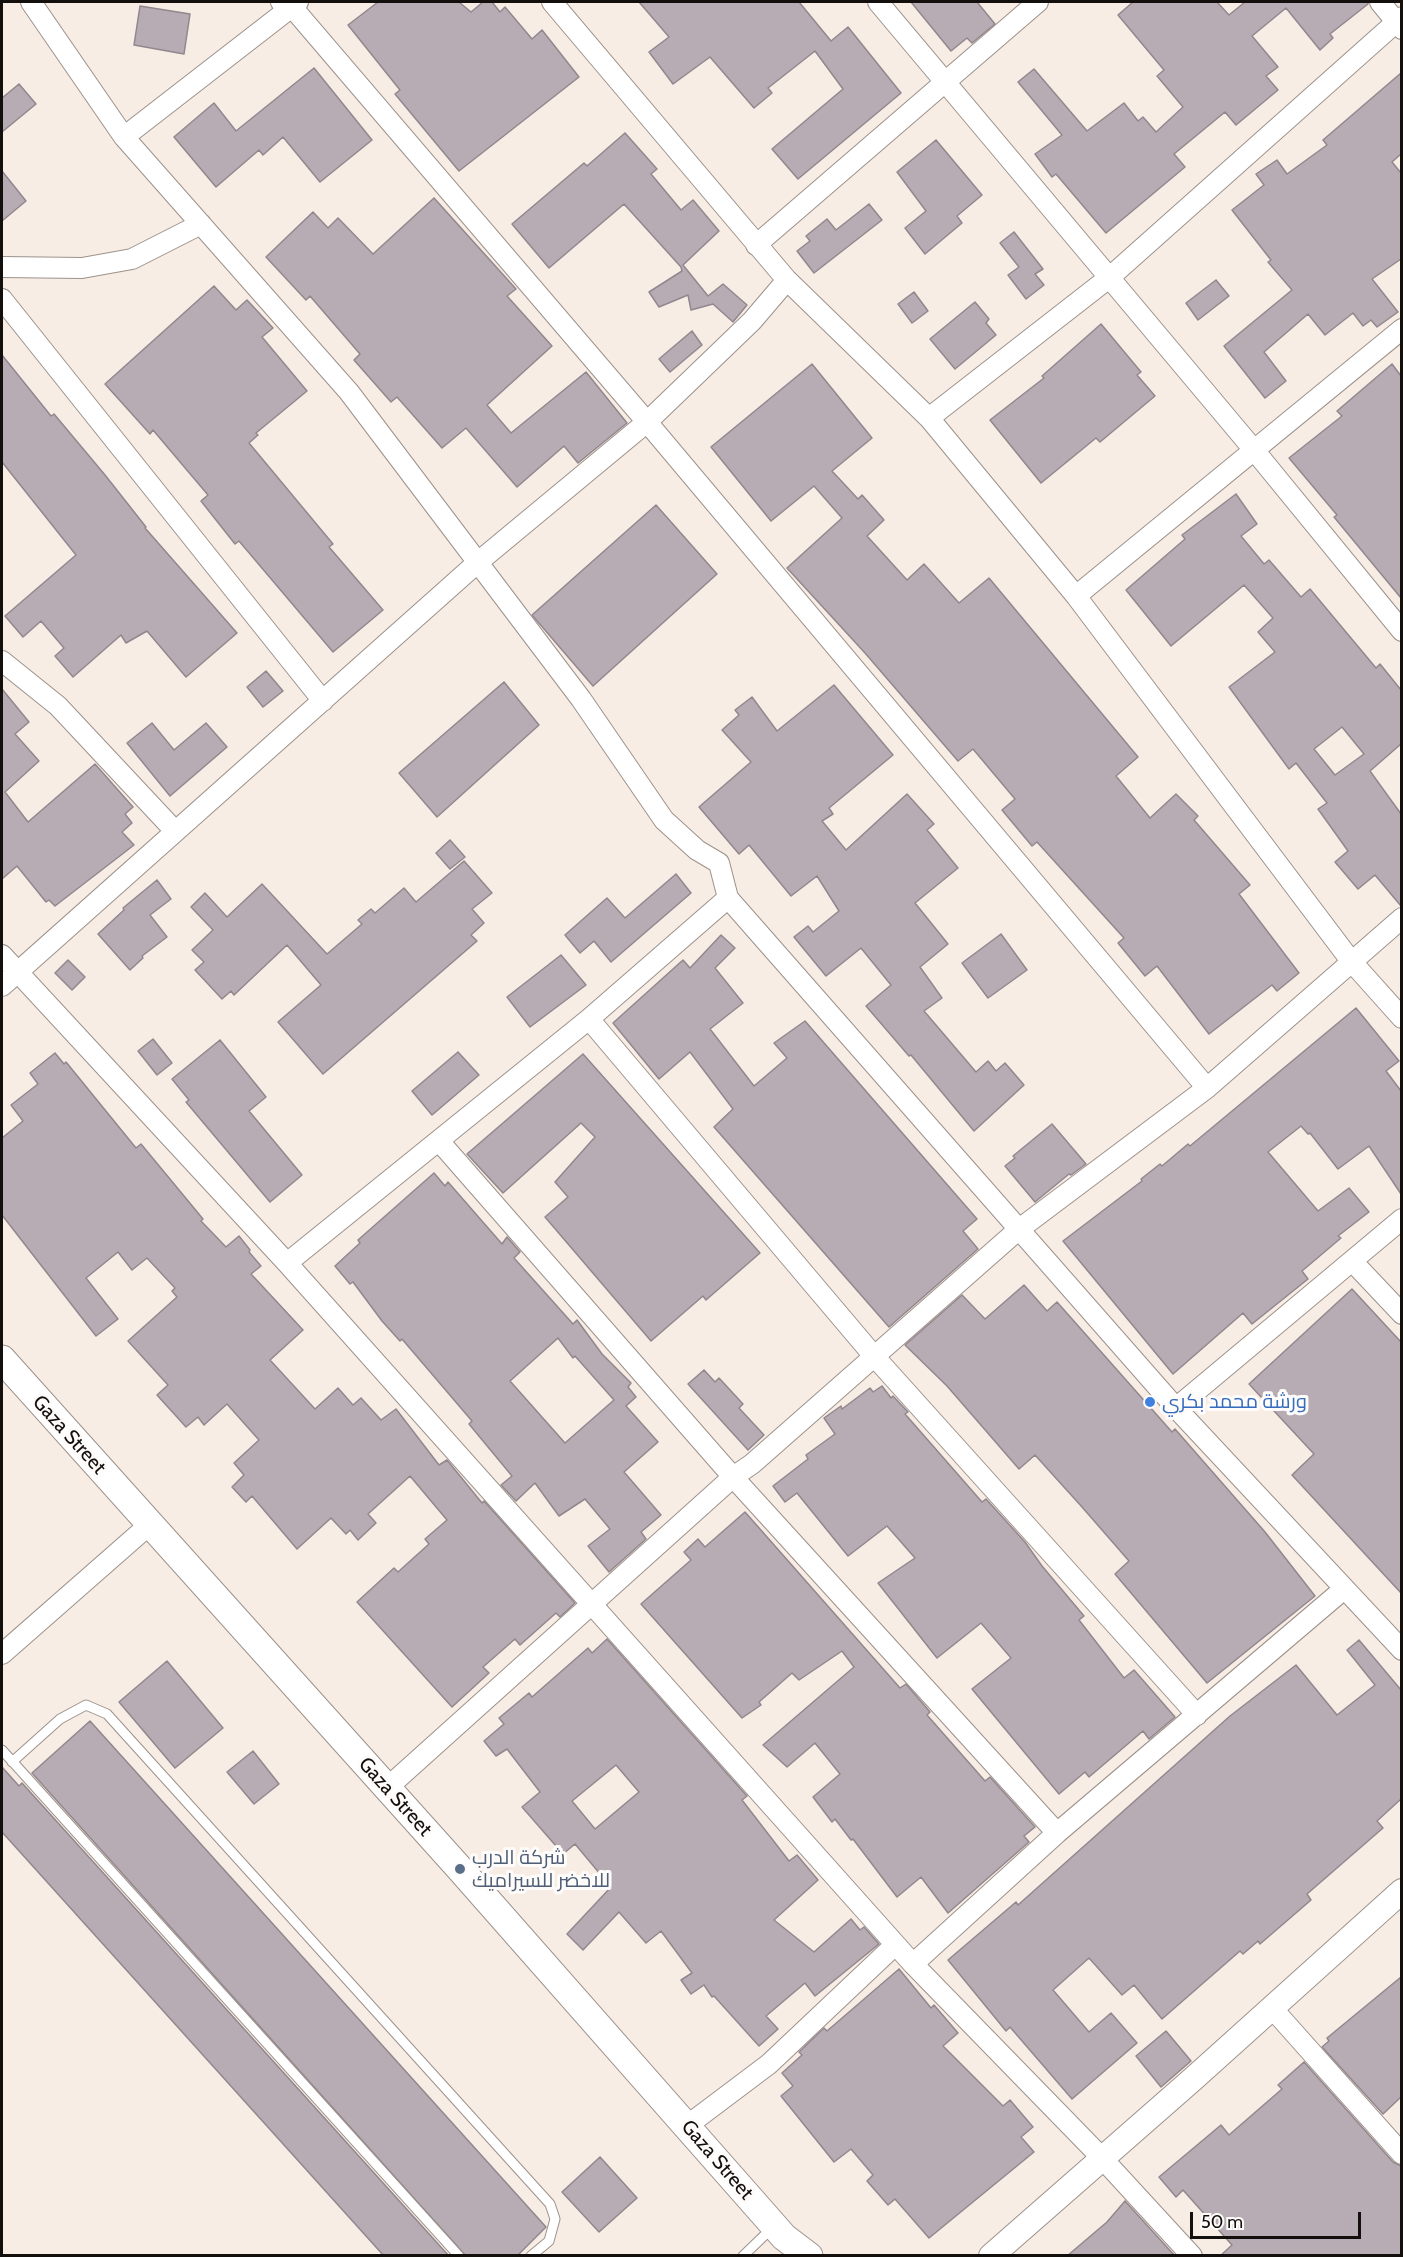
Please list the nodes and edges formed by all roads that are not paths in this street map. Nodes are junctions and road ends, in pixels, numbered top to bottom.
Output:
1 (31, 2) edge
2 (552, 2) edge
3 (878, 2) edge
4 (1038, 2) edge
5 (1380, 2) edge
6 (290, 3) edge
7 (1400, 23) edge
8 (944, 80) junction
9 (124, 137) junction
10 (201, 225) junction
11 (756, 245) junction
12 (2, 267) edge
13 (1110, 277) junction
14 (787, 280) junction
15 (2, 299) edge
16 (1401, 331) edge
17 (929, 418) junction
18 (646, 422) junction
19 (1254, 450) junction
20 (477, 563) junction
21 (1076, 596) junction
22 (1401, 631) edge
23 (2, 660) edge
24 (323, 701) junction
25 (175, 831) junction
26 (728, 898) junction
27 (1401, 918) edge
28 (2, 955) edge
29 (1351, 961) junction
30 (18, 972) junction
31 (2, 986) edge
32 (1401, 1018) edge
33 (589, 1019) junction
34 (1207, 1088) junction
35 (439, 1141) junction
36 (1401, 1220) edge
37 (1018, 1230) junction
38 (1352, 1262) junction
39 (287, 1263) junction
40 (1401, 1314) edge
41 (873, 1356) junction
42 (2, 1359) edge
43 (1176, 1408) junction
44 (733, 1477) junction
45 (149, 1525) junction
46 (1344, 1588) junction
47 (591, 1603) junction
48 (1401, 1650) edge
49 (2, 1654) edge
50 (1197, 1715) junction
51 (2, 1750) edge
52 (12, 1762) junction
53 (387, 1788) junction
54 (1057, 1833) junction
55 (1401, 1891) edge
56 (895, 1945) junction
57 (913, 1964) junction
58 (1271, 2007) junction
59 (688, 2125) junction
60 (1401, 2154) edge
61 (1101, 2157) junction
62 (783, 2240) edge
63 (994, 2254) edge
64 (459, 2256) edge
65 (531, 2256) edge
66 (743, 2256) edge
67 (809, 2256) edge
68 (1192, 2256) edge

1 - 9 street
2 - 11 street
3 - 8 street
4 - 8 street
5 - 7 street
6 - 9 street
6 - 18 street
7 - 13 street
8 - 11 street
8 - 13 street
9 - 10 street
10 - 12 street
10 - 20 street
11 - 14 street
13 - 17 street
13 - 19 street
14 - 17 street
14 - 18 street
15 - 24 street
16 - 19 street
17 - 21 street
18 - 20 street
18 - 34 street
19 - 21 street
19 - 22 street
20 - 24 street
20 - 26 street
21 - 29 street
23 - 25 street
24 - 25 street
25 - 30 street
26 - 33 street
26 - 37 street
27 - 29 street
28 - 30 street
29 - 32 street
29 - 34 street
30 - 31 street
30 - 39 street
33 - 35 street
33 - 41 street
34 - 37 street
35 - 39 street
35 - 44 street
36 - 38 street
37 - 41 street
37 - 43 street
38 - 40 street
38 - 43 street
39 - 47 street
41 - 44 street
41 - 50 street
42 - 45 main road, Gaza Street
43 - 46 street
44 - 47 street
44 - 54 street
45 - 49 street
45 - 53 main road, Gaza Street
46 - 48 street
46 - 50 street
47 - 53 street
47 - 56 street
50 - 54 street
51 - 52 lane
52 - 64 lane
52 - 65 lane
53 - 59 main road, Gaza Street
54 - 57 street
55 - 58 street
56 - 57 street
56 - 59 street
57 - 61 street
58 - 60 street
58 - 61 street
59 - 62 main road, Gaza Street
61 - 63 street
61 - 68 street
62 - 66 lane
62 - 67 main road, Gaza Street

